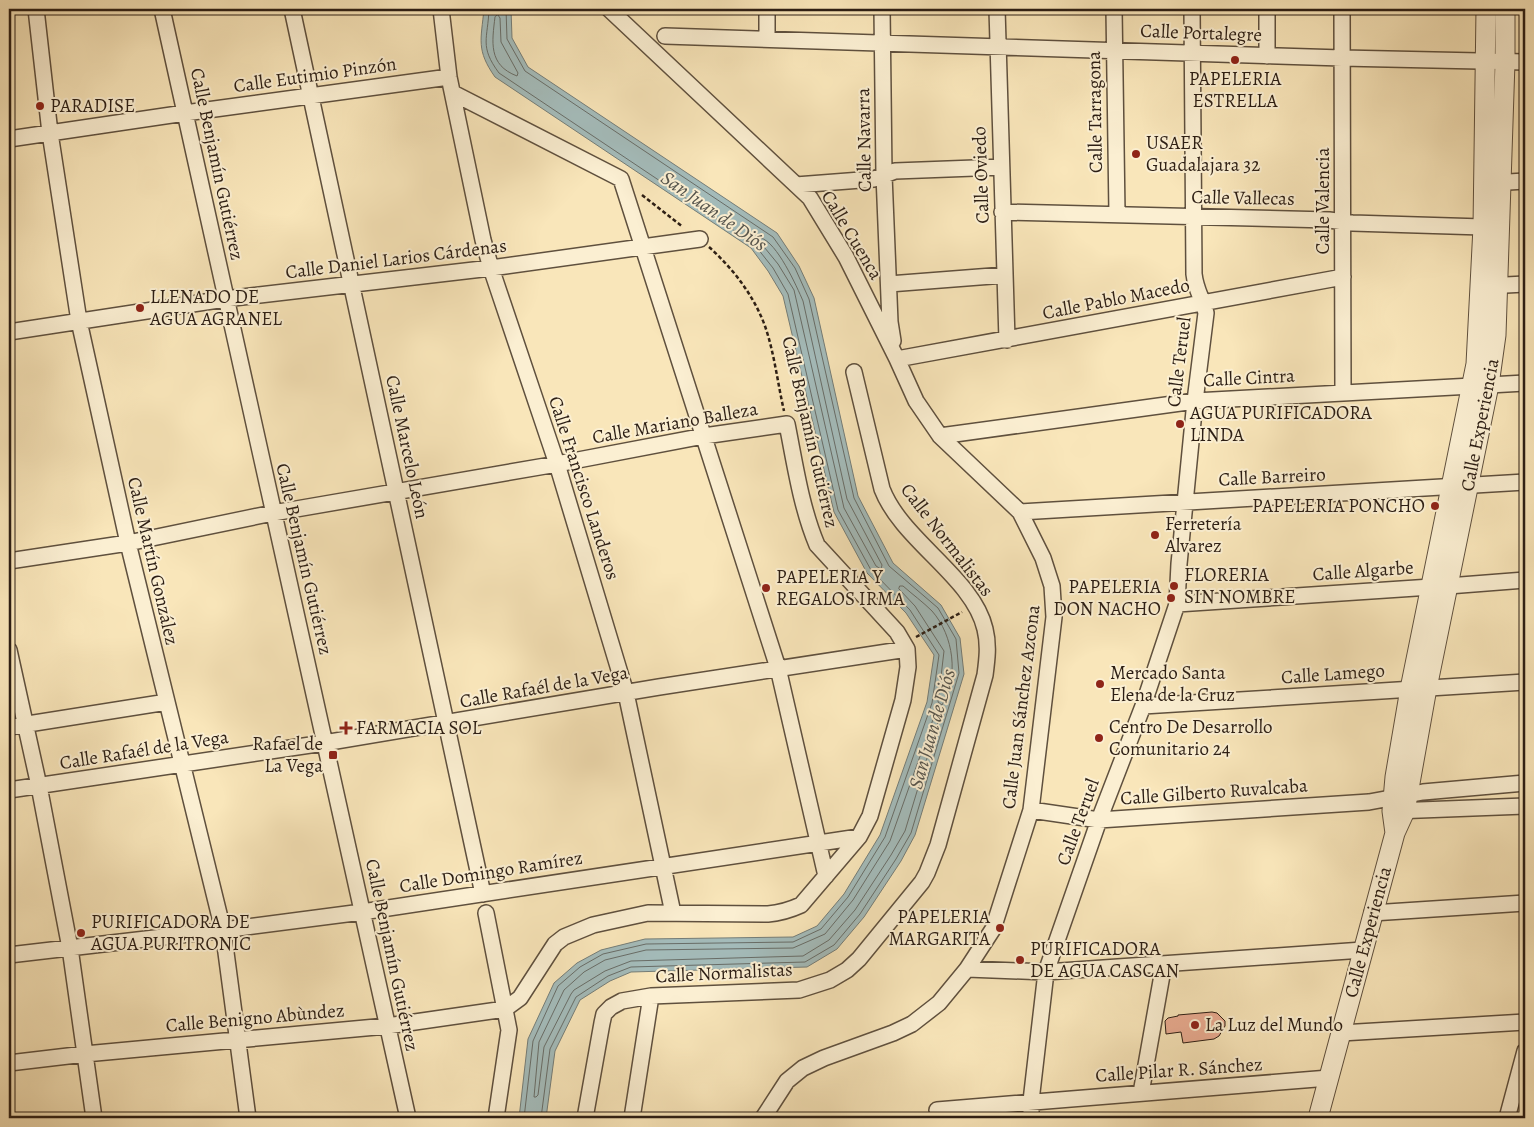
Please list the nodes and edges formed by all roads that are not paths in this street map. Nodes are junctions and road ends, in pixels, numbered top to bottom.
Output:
1 (36, 9) edge
2 (162, 9) edge
3 (292, 9) edge
4 (441, 9) edge
5 (609, 9) edge
6 (767, 9) edge
7 (882, 9) edge
8 (997, 9) edge
9 (1114, 9) edge
10 (1192, 9) edge
11 (1267, 9) edge
12 (1342, 9) edge
13 (1486, 9) edge
14 (1505, 9) edge
15 (665, 36) dead end
16 (767, 39) junction
17 (883, 43) junction
18 (998, 46) junction
19 (1114, 50) junction
20 (1192, 53) junction
21 (1267, 56) junction
22 (1342, 58) junction
23 (1486, 61) junction
24 (1505, 62) junction
25 (1525, 62) edge
26 (449, 77) junction
27 (453, 93) junction
28 (311, 96) junction
29 (185, 113) junction
30 (50, 133) junction
31 (9, 139) edge
32 (1001, 167) junction
33 (884, 175) junction
34 (1525, 181) edge
35 (1492, 183) junction
36 (796, 186) junction
37 (1002, 212) junction
38 (1117, 214) junction
39 (1193, 216) junction
40 (1342, 222) junction
41 (1483, 227) junction
42 (700, 239) road end
43 (643, 247) junction
44 (490, 268) junction
45 (1005, 275) junction
46 (1343, 277) junction
47 (352, 284) junction
48 (889, 284) junction
49 (1525, 284) edge
50 (1489, 286) junction
51 (225, 299) junction
52 (1203, 303) junction
53 (79, 322) junction
54 (9, 332) edge
55 (1007, 340) junction
56 (897, 359) junction
57 (854, 372) dead end
58 (1525, 383) edge
59 (1480, 385) junction
60 (1343, 393) junction
61 (1195, 401) junction
62 (787, 424) joint
63 (704, 436) junction
64 (940, 436) junction
65 (557, 464) junction
66 (1525, 482) edge
67 (1460, 486) junction
68 (396, 491) junction
69 (1185, 502) junction
70 (1020, 512) junction
71 (273, 513) junction
72 (128, 542) junction
73 (9, 561) edge
74 (1525, 580) edge
75 (1440, 586) junction
76 (1177, 604) junction
77 (910, 644) junction
78 (9, 650) edge
79 (778, 668) junction
80 (1525, 682) edge
81 (1419, 688) junction
82 (626, 693) junction
83 (167, 702) junction
84 (1143, 706) junction
85 (26, 724) junction
86 (446, 724) junction
87 (9, 727) edge
88 (324, 743) junction
89 (182, 764) junction
90 (1525, 784) edge
91 (39, 786) junction
92 (9, 790) edge
93 (1399, 803) junction
94 (1525, 806) edge
95 (1031, 810) junction
96 (1099, 820) junction
97 (859, 837) junction
98 (819, 843) junction
99 (664, 866) junction
100 (826, 876) junction
101 (483, 894) junction
102 (1525, 903) edge
103 (362, 912) junction
104 (673, 913) junction
105 (1372, 913) junction
106 (486, 914) dead end
107 (223, 930) junction
108 (70, 948) junction
109 (1363, 950) junction
110 (9, 956) edge
111 (1164, 964) junction
112 (968, 969) junction
113 (1046, 972) junction
114 (651, 996) junction
115 (505, 1009) junction
116 (1525, 1022) edge
117 (387, 1026) junction
118 (1341, 1033) junction
119 (238, 1040) junction
120 (1525, 1051) edge
121 (85, 1054) junction
122 (9, 1063) edge
123 (1329, 1078) junction
124 (1141, 1093) junction
125 (1031, 1101) junction
126 (937, 1110) dead end
127 (94, 1118) edge
128 (248, 1118) edge
129 (408, 1118) edge
130 (496, 1118) edge
131 (585, 1118) edge
132 (632, 1118) edge
133 (763, 1118) edge
134 (1031, 1118) edge
135 (1318, 1118) edge
136 (1507, 1118) edge

1 - 30 street, Calle Martín González
2 - 29 street, Calle Benjamín Gutiérrez
3 - 28 street, Calle Marcelo León
4 - 26 street
5 - 36 street, Calle Cuenca
6 - 16 street
7 - 17 street, Calle Navarra
8 - 18 street, Calle Oviedo
9 - 19 street, Calle Tarragona
10 - 20 street, Calle Teruel
11 - 21 street
12 - 22 street, Calle Valencia
13 - 23 street, Calle Experiencia
14 - 24 street, Calle Experiencia
15 - 16 street, Calle Portalegre
16 - 17 street, Calle Portalegre
17 - 18 street, Calle Portalegre
17 - 33 street, Calle Navarra
18 - 19 street, Calle Portalegre
18 - 32 street, Calle Oviedo
19 - 20 street, Calle Portalegre
19 - 38 street, Calle Tarragona
20 - 21 street, Calle Portalegre
20 - 39 street, Calle Teruel
21 - 22 street, Calle Portalegre
22 - 23 street, Calle Portalegre
22 - 40 street, Calle Valencia
23 - 24 street, Calle Portalegre
23 - 35 street, Calle Experiencia
24 - 25 street, Calle Portalegre
24 - 35 street, Calle Experiencia
26 - 27 street, Calle Francisco Landeros
26 - 28 street, Calle Eutimio Pinzón
27 - 43 street
27 - 44 street, Calle Francisco Landeros
28 - 29 street, Calle Eutimio Pinzón
28 - 47 street, Calle Marcelo León
29 - 30 street, Calle Eutimio Pinzón
29 - 51 street, Calle Benjamín Gutiérrez
30 - 31 street, Calle Eutimio Pinzón
30 - 53 street, Calle Martín González
32 - 33 street
32 - 37 street, Calle Oviedo
33 - 36 street
33 - 48 street, Calle Navarra
34 - 35 street
35 - 41 street, Calle Experiencia
35 - 50 street, Calle Experiencia
36 - 56 street, Calle Cuenca
37 - 38 street, Calle Vallecas
37 - 45 street, Calle Oviedo
38 - 39 street, Calle Vallecas
39 - 40 street, Calle Vallecas
39 - 52 street, Calle Teruel
40 - 41 street, Calle Vallecas
40 - 46 street, Calle Valencia
41 - 50 street, Calle Experiencia
42 - 43 street, Calle Daniel Larios Cárdenas
43 - 44 street, Calle Daniel Larios Cárdenas
43 - 63 street
44 - 47 street, Calle Daniel Larios Cárdenas
44 - 65 street, Calle Francisco Landeros
45 - 48 street
45 - 55 street, Calle Oviedo
46 - 52 street, Calle Pablo Macedo
46 - 60 street, Calle Valencia
47 - 51 street, Calle Daniel Larios Cárdenas
47 - 68 street, Calle Marcelo León
48 - 56 street, Calle Navarra
49 - 50 street
50 - 59 street, Calle Experiencia
51 - 53 street, Calle Daniel Larios Cárdenas
51 - 71 street, Calle Benjamín Gutiérrez
52 - 55 street, Calle Pablo Macedo
52 - 61 street, Calle Teruel
53 - 54 street, Calle Daniel Larios Cárdenas
53 - 72 street, Calle Martín González
55 - 56 street, Calle Pablo Macedo
56 - 64 street, Calle Cuenca
57 - 114 street, Calle Normalistas
58 - 59 street, Calle Cintra
59 - 60 street, Calle Cintra
59 - 67 street, Calle Experiencia
60 - 61 street, Calle Cintra
61 - 64 street, Calle Cintra
61 - 69 street, Calle Teruel
62 - 63 street, Calle Mariano Balleza
62 - 77 street, Calle Benjamín Gutiérrez
63 - 65 street, Calle Mariano Balleza
63 - 79 street
64 - 70 street, Calle Cuenca
65 - 68 street, Calle Mariano Balleza
65 - 82 street, Calle Francisco Landeros
66 - 67 street, Calle Barreiro
67 - 69 street, Calle Barreiro
67 - 75 street, Calle Experiencia
68 - 71 street, Calle Mariano Balleza
68 - 86 street, Calle Marcelo León
69 - 70 street, Calle Barreiro
69 - 76 street, Calle Teruel
70 - 95 street, Calle Juan Sánchez Azcona
71 - 72 street, Calle Mariano Balleza
71 - 88 street, Calle Benjamín Gutiérrez
72 - 73 street, Calle Mariano Balleza
72 - 83 street, Calle Martín González
74 - 75 street, Calle Algarbe
75 - 76 street, Calle Algarbe
75 - 81 street, Calle Experiencia
76 - 84 street, Calle Teruel
77 - 79 street, Calle Rafaél de la Vega
77 - 97 street
78 - 85 street
79 - 82 street, Calle Rafaél de la Vega
79 - 98 street
80 - 81 street, Calle Lamego
81 - 84 street, Calle Lamego
81 - 93 street, Calle Experiencia
82 - 86 street, Calle Rafaél de la Vega
82 - 99 street, Calle Francisco Landeros
83 - 85 street
83 - 89 street, Calle Martín González
84 - 96 street, Calle Teruel
85 - 87 street
85 - 91 street
86 - 88 street, Calle Rafaél de la Vega
86 - 101 street, Calle Marcelo León
88 - 89 street, Calle Rafaél de la Vega
88 - 103 street, Calle Benjamín Gutiérrez
89 - 91 street, Calle Rafaél de la Vega
89 - 107 street, Calle Martín González
90 - 93 street
91 - 92 street, Calle Rafaél de la Vega
91 - 108 street
93 - 94 street, Calle Gilberto Ruvalcaba
93 - 96 street, Calle Gilberto Ruvalcaba
93 - 105 street, Calle Experiencia
95 - 96 street, Calle Gilberto Ruvalcaba
95 - 112 street, Calle Juan Sánchez Azcona
96 - 113 street, Calle Teruel
97 - 98 street, Calle Domingo Ramírez
97 - 100 street
98 - 99 street, Calle Domingo Ramírez
98 - 100 street
99 - 101 street, Calle Domingo Ramírez
99 - 104 street, Calle Francisco Landeros
100 - 104 street
101 - 103 street, Calle Domingo Ramírez
102 - 105 street
103 - 107 street, Calle Domingo Ramírez
103 - 117 street, Calle Benjamín Gutiérrez
104 - 115 street
105 - 109 street, Calle Experiencia
106 - 115 street
107 - 108 street, Calle Domingo Ramírez
107 - 119 street, Calle Martín González
108 - 110 street, Calle Domingo Ramírez
108 - 121 street
109 - 111 street
109 - 118 street, Calle Experiencia
111 - 113 street
111 - 124 street
112 - 113 street
112 - 133 street, Calle Juan Sánchez Azcona
113 - 125 street, Calle Teruel
114 - 131 street, Calle Normalistas
114 - 132 street
115 - 117 street, Calle Benigno Abùndez
115 - 130 street
116 - 118 street
117 - 119 street, Calle Benigno Abùndez
117 - 129 street, Calle Benjamín Gutiérrez
118 - 123 street, Calle Experiencia
119 - 121 street, Calle Benigno Abùndez
119 - 128 street, Calle Martín González
120 - 136 street
121 - 122 street, Calle Benigno Abùndez
121 - 127 street
123 - 124 street, Calle Pilar R. Sánchez
123 - 135 street, Calle Experiencia
124 - 125 street, Calle Pilar R. Sánchez
125 - 126 street, Calle Pilar R. Sánchez
125 - 134 street, Calle Teruel

